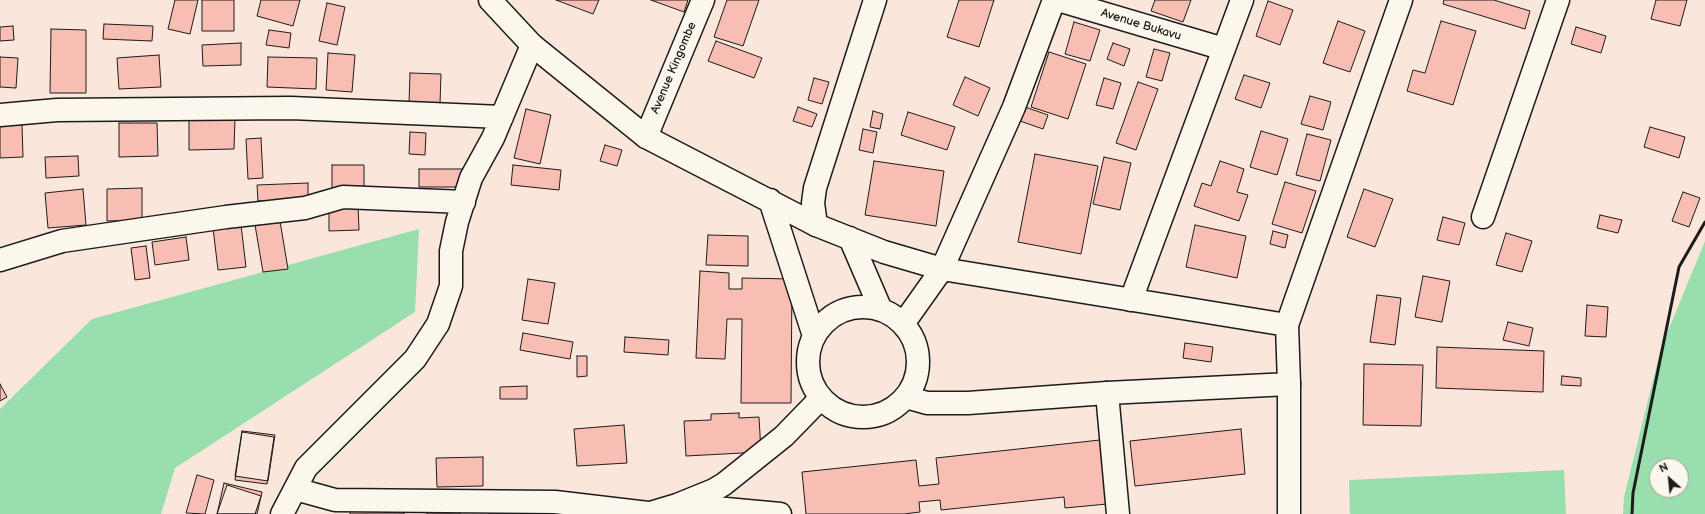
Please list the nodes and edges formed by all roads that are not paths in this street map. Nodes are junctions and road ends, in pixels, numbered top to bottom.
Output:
1 (489, 0) edge
2 (703, 0) edge
3 (875, 0) edge
4 (1054, 0) edge
5 (1058, 0) edge
6 (1242, 0) edge
7 (1401, 0) edge
8 (1558, 0) edge
9 (532, 45) junction
10 (1224, 49) junction
11 (0, 115) edge
12 (502, 117) junction
13 (646, 137) junction
14 (770, 200) junction
15 (464, 202) junction
16 (1484, 217) dead end
17 (816, 225) junction
18 (850, 238) junction
19 (0, 260) edge
20 (942, 269) junction
21 (1131, 300) junction
22 (881, 310) junction
23 (904, 324) junction
24 (1287, 325) junction
25 (814, 336) junction
26 (1289, 384) junction
27 (1107, 392) junction
28 (906, 397) junction
29 (821, 398) junction
30 (295, 489) junction
31 (678, 504) junction
32 (282, 514) edge
33 (647, 514) edge
34 (780, 514) edge
35 (1118, 514) edge
36 (1288, 514) edge

1 - 9 street
2 - 13 street, Avenue Kingombe
3 - 17 street
4 - 20 street
5 - 10 street, Avenue Bukavu
6 - 10 street
7 - 24 street
8 - 16 street
9 - 12 street
9 - 13 street
10 - 21 street
11 - 12 street
12 - 15 street
13 - 14 street
14 - 17 street
14 - 25 street
15 - 19 street
15 - 30 street
17 - 18 street
18 - 20 street
18 - 22 street
20 - 21 street
20 - 23 street
21 - 24 street
22 - 23 street
22 - 25 street
23 - 28 street
24 - 26 street
25 - 29 street
26 - 27 street
26 - 36 street
27 - 28 street
27 - 35 street
28 - 29 street
29 - 31 street
30 - 32 street
30 - 33 street
31 - 33 street
31 - 34 street

